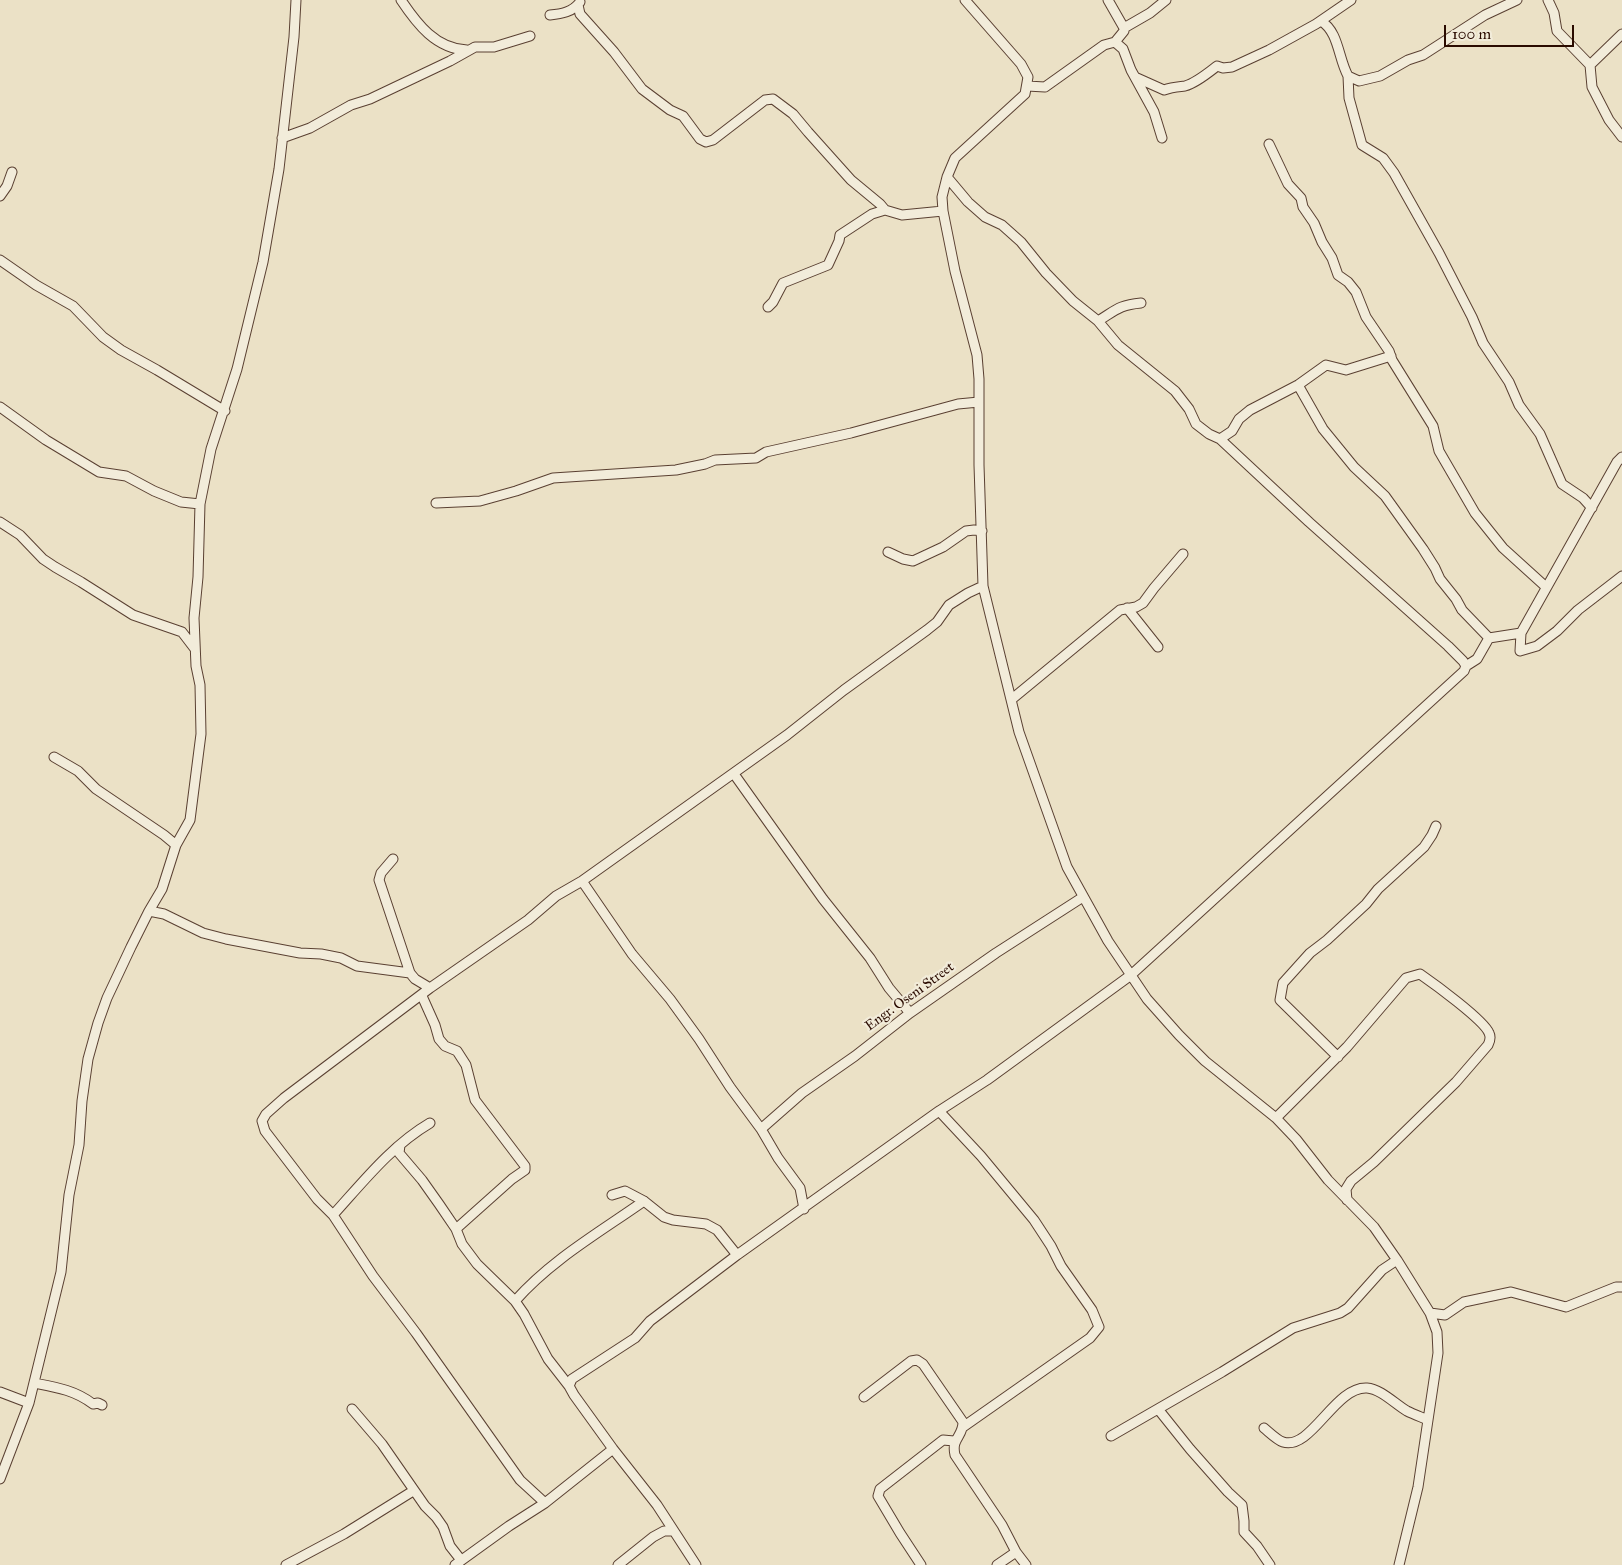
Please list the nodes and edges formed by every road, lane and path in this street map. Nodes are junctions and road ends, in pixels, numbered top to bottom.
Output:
1 (296, 0) edge
2 (400, 0) edge
3 (966, 0) edge
4 (1108, 0) edge
5 (1166, 0) edge
6 (1351, 0) edge
7 (1517, 0) edge
8 (1548, 0) edge
9 (580, 3) edge
10 (550, 15) dead end
11 (1321, 21) junction
12 (1124, 28) junction
13 (1622, 34) edge
14 (530, 36) dead end
15 (1115, 42) junction
16 (467, 50) junction
17 (1590, 65) junction
18 (1135, 77) junction
19 (1348, 81) junction
20 (1027, 86) junction
21 (1622, 137) edge
22 (282, 138) junction
23 (1162, 138) dead end
24 (1269, 144) dead end
25 (12, 172) dead end
26 (947, 177) junction
27 (0, 196) edge
28 (884, 210) junction
29 (943, 211) junction
30 (0, 260) edge
31 (1141, 303) dead end
32 (768, 308) dead end
33 (1098, 321) junction
34 (1391, 356) junction
35 (1298, 385) junction
36 (979, 402) junction
37 (0, 407) edge
38 (225, 411) junction
39 (1220, 439) junction
40 (1622, 456) edge
41 (436, 503) dead end
42 (200, 504) junction
43 (1592, 508) junction
44 (0, 522) edge
45 (982, 530) junction
46 (888, 552) dead end
47 (1183, 554) dead end
48 (1622, 576) edge
49 (983, 586) junction
50 (1546, 587) junction
51 (1127, 608) junction
52 (1521, 633) junction
53 (1489, 638) junction
54 (1158, 647) dead end
55 (195, 649) junction
56 (1466, 666) junction
57 (1012, 699) junction
58 (54, 757) dead end
59 (734, 774) junction
60 (1436, 826) dead end
61 (176, 845) junction
62 (393, 859) dead end
63 (582, 881) junction
64 (1083, 897) junction
65 (149, 911) junction
66 (410, 973) junction
67 (1131, 975) junction
68 (430, 988) junction
69 (422, 996) junction
70 (910, 1013) junction
71 (1338, 1056) junction
72 (939, 1111) junction
73 (1276, 1118) junction
74 (430, 1123) dead end
75 (761, 1130) junction
76 (400, 1145) junction
77 (612, 1194) dead end
78 (1347, 1200) junction
79 (644, 1201) junction
80 (804, 1209) junction
81 (333, 1216) junction
82 (456, 1229) junction
83 (737, 1255) junction
84 (1397, 1260) junction
85 (1622, 1287) edge
86 (515, 1301) junction
87 (1430, 1313) junction
88 (34, 1383) junction
89 (569, 1386) junction
90 (0, 1392) edge
91 (864, 1396) dead end
92 (29, 1403) junction
93 (102, 1405) dead end
94 (1158, 1408) junction
95 (352, 1409) dead end
96 (1428, 1420) junction
97 (963, 1427) junction
98 (1264, 1428) dead end
99 (1111, 1436) dead end
100 (954, 1441) junction
101 (613, 1450) junction
102 (0, 1478) edge
103 (413, 1491) junction
104 (545, 1503) junction
105 (673, 1531) junction
106 (1016, 1552) junction
107 (458, 1563) edge
108 (286, 1565) edge
109 (618, 1565) edge
110 (696, 1565) edge
111 (921, 1565) edge
112 (997, 1565) edge
113 (1026, 1565) edge
114 (1270, 1565) edge
115 (1399, 1565) edge

1 - 22 street
2 - 16 street
3 - 20 street
4 - 12 street
5 - 12 street
6 - 11 street
7 - 19 street
8 - 17 street
9 - 10 street
9 - 28 street
11 - 18 street
11 - 19 street
12 - 15 street
13 - 17 street
14 - 16 street
15 - 18 street
15 - 20 street
16 - 22 street
17 - 21 street
18 - 23 street
19 - 43 street
20 - 26 street
22 - 38 street
24 - 34 street
25 - 27 street
26 - 29 street
26 - 33 street
28 - 29 street
28 - 32 street
29 - 36 street
30 - 38 street
31 - 33 street
33 - 39 street
34 - 35 street
34 - 50 street
35 - 39 street
35 - 53 street
36 - 41 street
36 - 45 street
37 - 42 street
38 - 42 street
39 - 56 street
40 - 43 street
42 - 55 street
43 - 50 street
44 - 55 street
45 - 46 street
45 - 49 street
47 - 51 street
48 - 52 street
49 - 57 street
49 - 59 street
50 - 52 street
51 - 54 street
51 - 57 street
52 - 53 street
53 - 56 street
55 - 61 street
56 - 67 street
57 - 64 street
58 - 61 street
59 - 63 street
59 - 70 street
60 - 71 street
61 - 65 street
62 - 66 street
63 - 68 street
63 - 75 street
64 - 67 street
64 - 70 street, Engr. Oseni Street
65 - 66 street
65 - 88 street
66 - 68 street
67 - 72 street
67 - 73 street
68 - 69 street
69 - 81 street
69 - 82 street
70 - 75 street, Engr. Oseni Street
71 - 73 street
71 - 78 street
72 - 80 street
72 - 97 street
73 - 78 street
74 - 76 street
75 - 80 street
76 - 81 street
76 - 82 street
77 - 79 street
78 - 84 street
79 - 83 street
79 - 86 street
80 - 83 street
81 - 104 street
82 - 86 street
83 - 89 street
84 - 87 street
84 - 94 street
85 - 87 street
86 - 89 street
87 - 96 street
88 - 92 street
88 - 93 street
89 - 101 street
90 - 92 street
91 - 97 street
92 - 102 street
94 - 99 street
94 - 114 street
95 - 103 street
96 - 98 street
96 - 115 street
97 - 100 street
100 - 106 street
100 - 111 street
101 - 104 street
101 - 105 street
103 - 107 street
103 - 108 street
104 - 107 street
105 - 109 street
105 - 110 street
106 - 112 street
106 - 113 street

